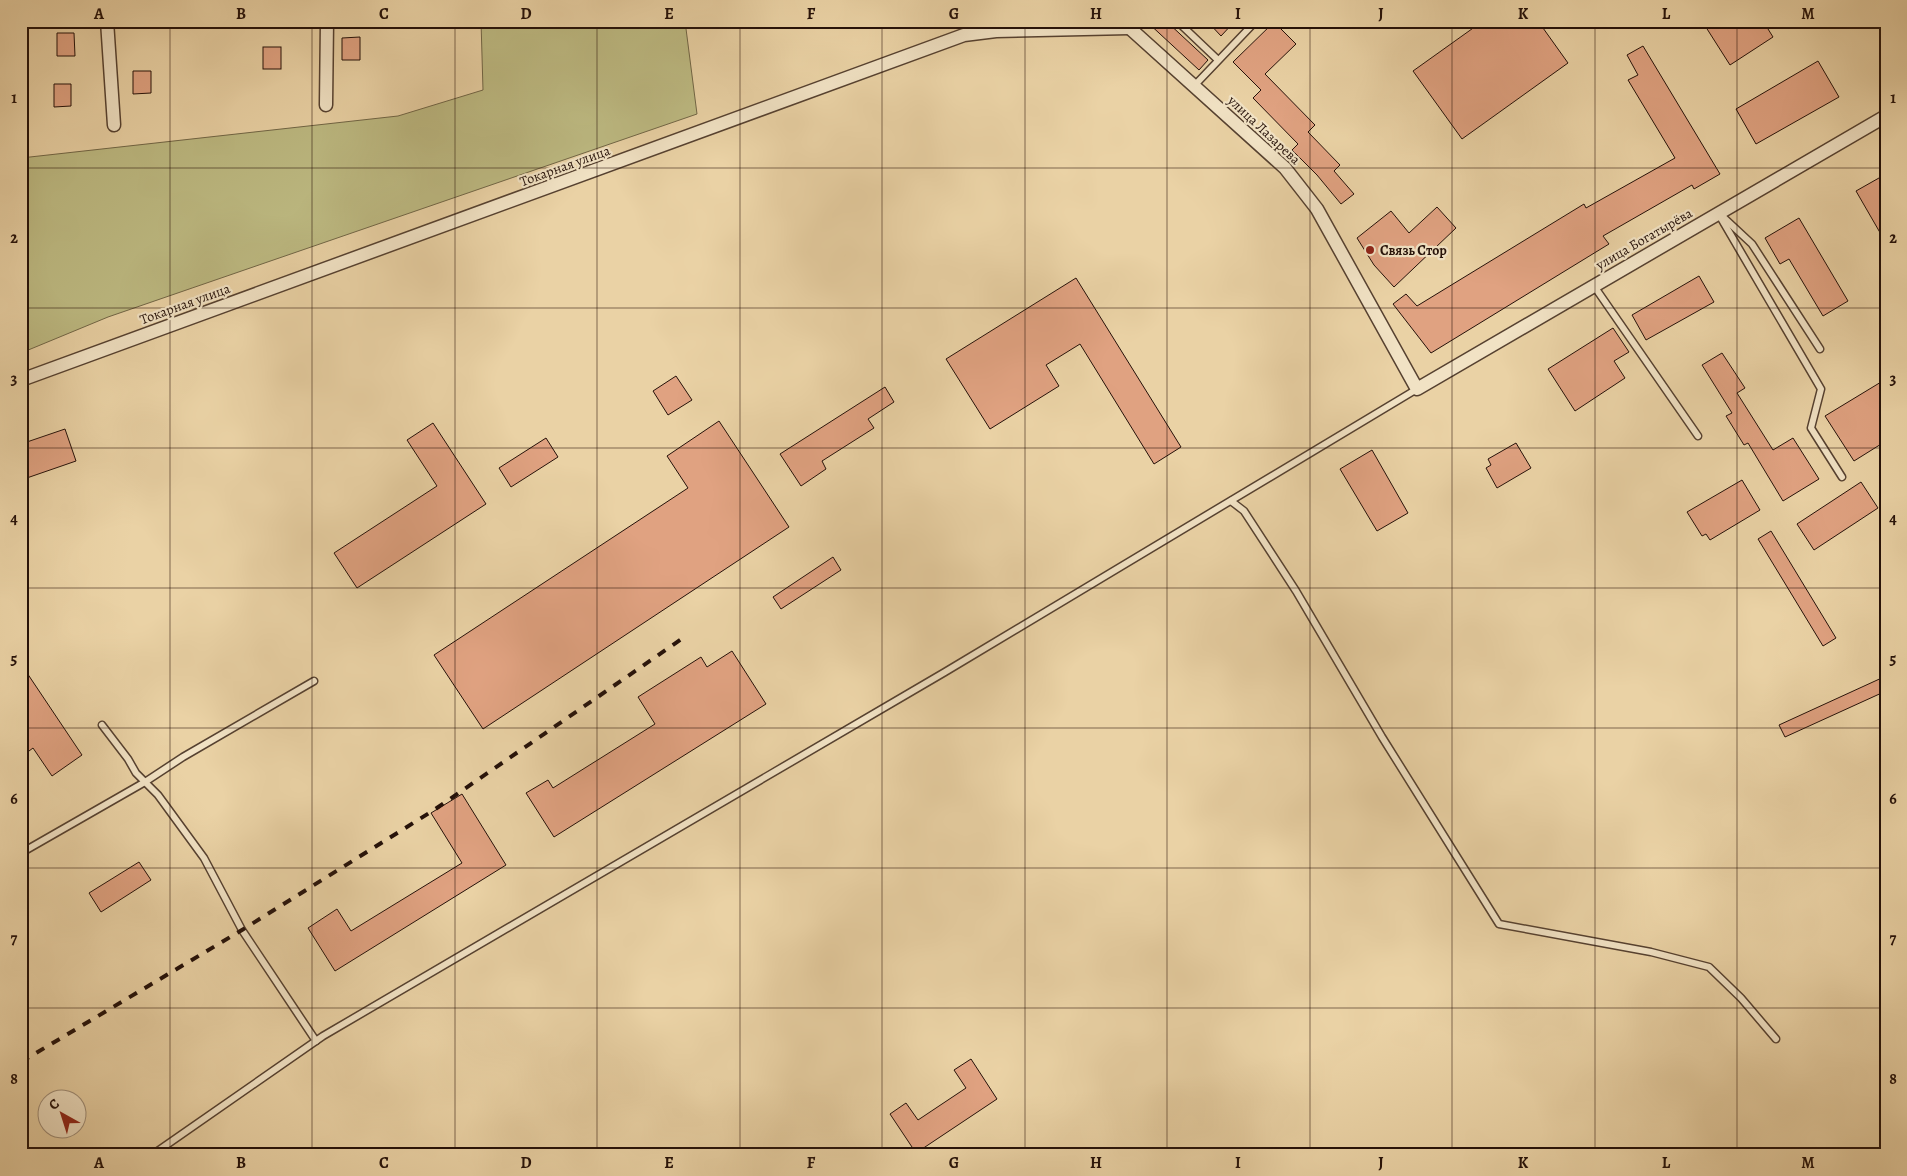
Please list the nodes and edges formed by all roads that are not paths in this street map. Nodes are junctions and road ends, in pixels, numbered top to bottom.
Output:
1 (107, 21) edge
2 (327, 21) edge
3 (1177, 21) edge
4 (1256, 21) edge
5 (1126, 25) edge
6 (1218, 60) junction
7 (1194, 86) junction
8 (326, 105) dead end
9 (1886, 116) edge
10 (114, 125) dead end
11 (1718, 213) junction
12 (1594, 286) junction
13 (1820, 349) dead end
14 (21, 380) edge
15 (1418, 389) junction
16 (1698, 436) dead end
17 (1842, 477) dead end
18 (1230, 501) junction
19 (314, 681) dead end
20 (102, 725) dead end
21 (145, 782) junction
22 (21, 853) edge
23 (1776, 1039) dead end
24 (316, 1041) junction
25 (152, 1155) edge

1 - 10 street
2 - 8 street
3 - 6 lane
4 - 6 lane
5 - 7 street, улица Лазарева
5 - 14 street, Токарная улица
6 - 7 lane
7 - 15 street, улица Лазарева
9 - 11 street, улица Богатырёва
11 - 12 street, улица Богатырёва
11 - 13 lane
11 - 17 lane
12 - 15 street, улица Богатырёва
12 - 16 lane
15 - 18 lane
18 - 23 lane
18 - 24 lane
19 - 21 lane
20 - 21 lane
21 - 22 lane
21 - 24 lane
24 - 25 lane

